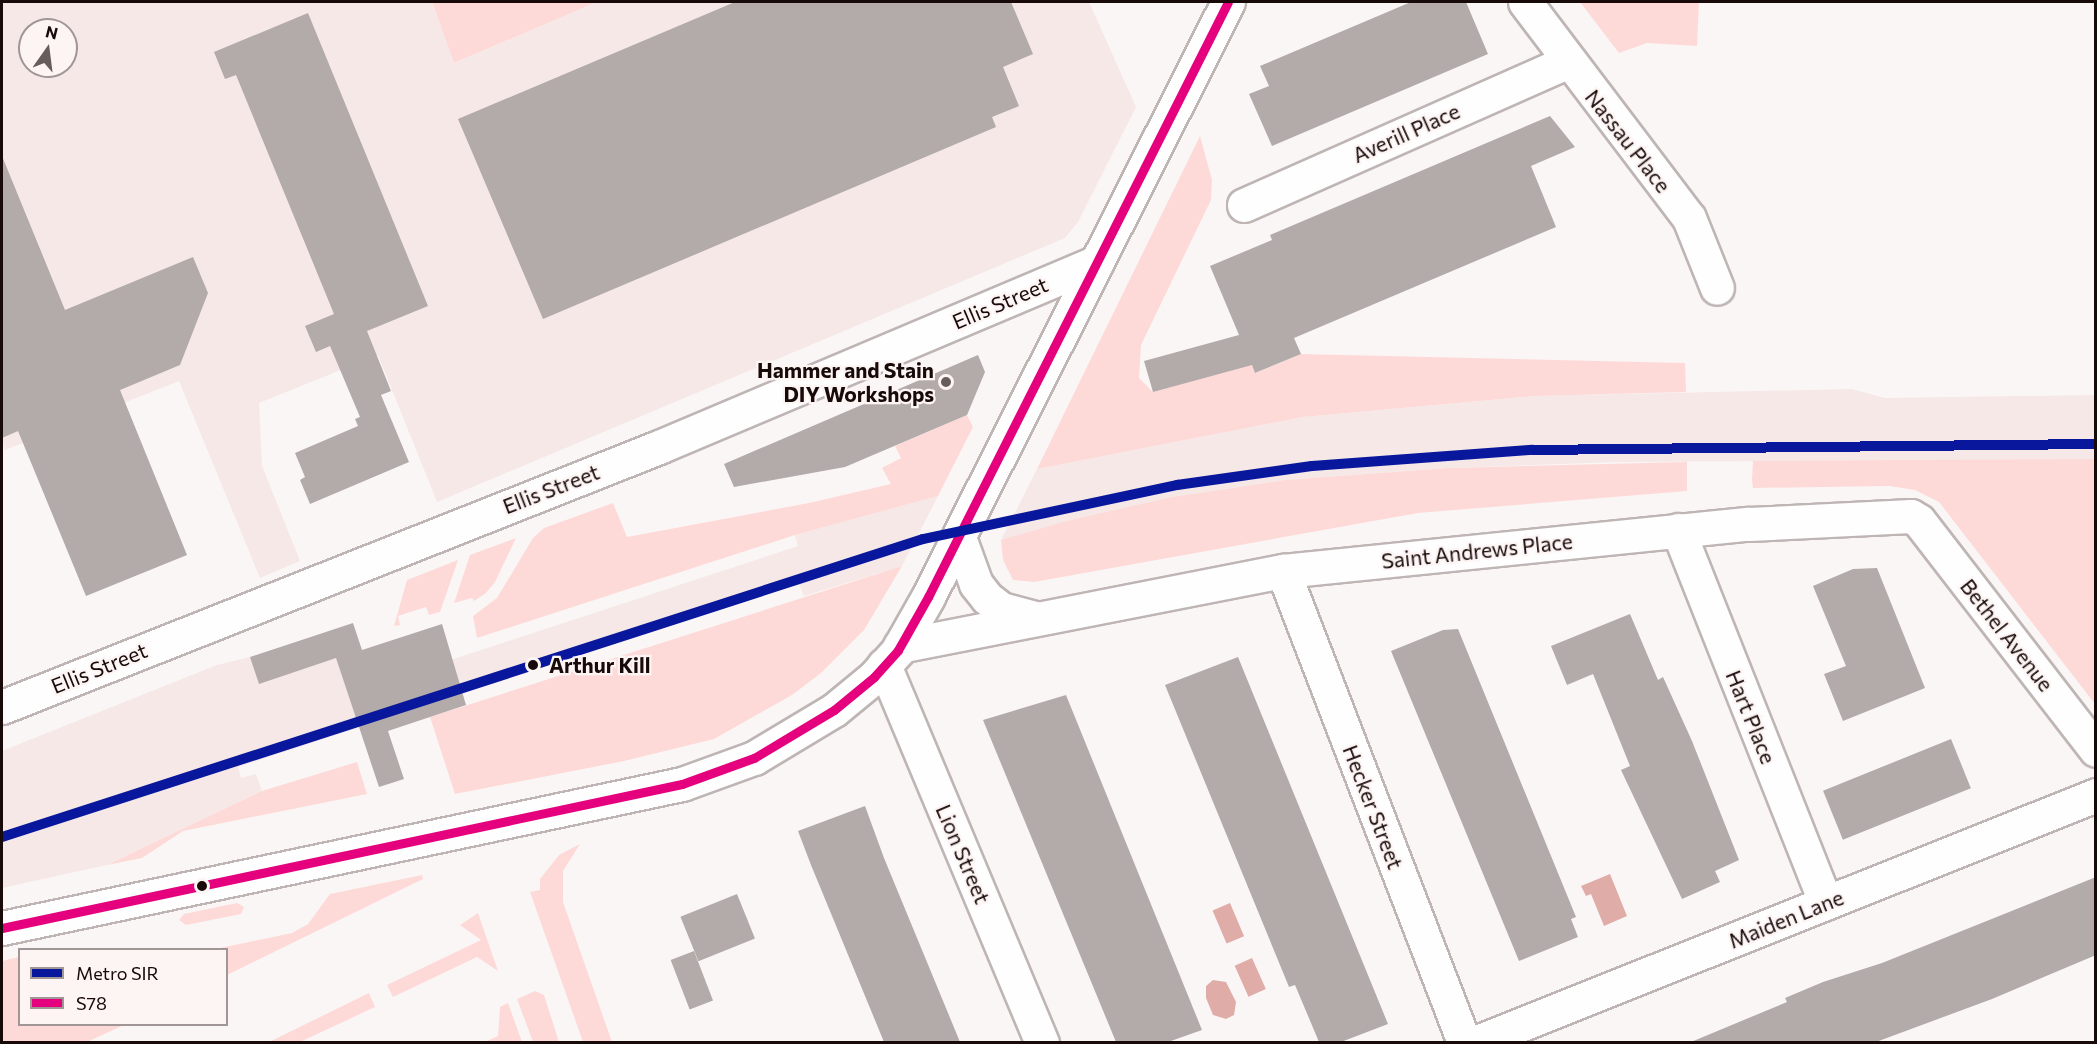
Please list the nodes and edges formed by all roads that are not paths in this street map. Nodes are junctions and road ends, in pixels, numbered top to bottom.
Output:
1 (1228, 2) edge
2 (1525, 2) edge
3 (1567, 62) junction
4 (1244, 205) dead end
5 (1096, 262) junction
6 (1717, 288) dead end
7 (1919, 521) joint
8 (1678, 530) junction
9 (959, 537) junction
10 (1283, 570) junction
11 (1037, 619) junction
12 (892, 656) junction
13 (2, 706) edge
14 (2096, 750) edge
15 (2096, 795) edge
16 (1826, 903) junction
17 (2, 928) edge
18 (1042, 1042) edge
19 (1464, 1042) edge
20 (1478, 1042) edge

1 - 5 street
2 - 3 street, Nassau Place
3 - 4 street, Averill Place
3 - 6 street, Nassau Place
5 - 9 street
5 - 13 street, Ellis Street
7 - 8 street, Saint Andrews Place
7 - 14 street, Bethel Avenue
8 - 10 street, Saint Andrews Place
8 - 16 street, Hart Place
9 - 11 street, Saint Andrews Place
9 - 12 street
10 - 11 street, Saint Andrews Place
10 - 19 street, Hecker Street
11 - 12 street, Saint Andrews Place
12 - 17 street
12 - 18 street, Lion Street
15 - 16 street, Maiden Lane
16 - 20 street, Maiden Lane

